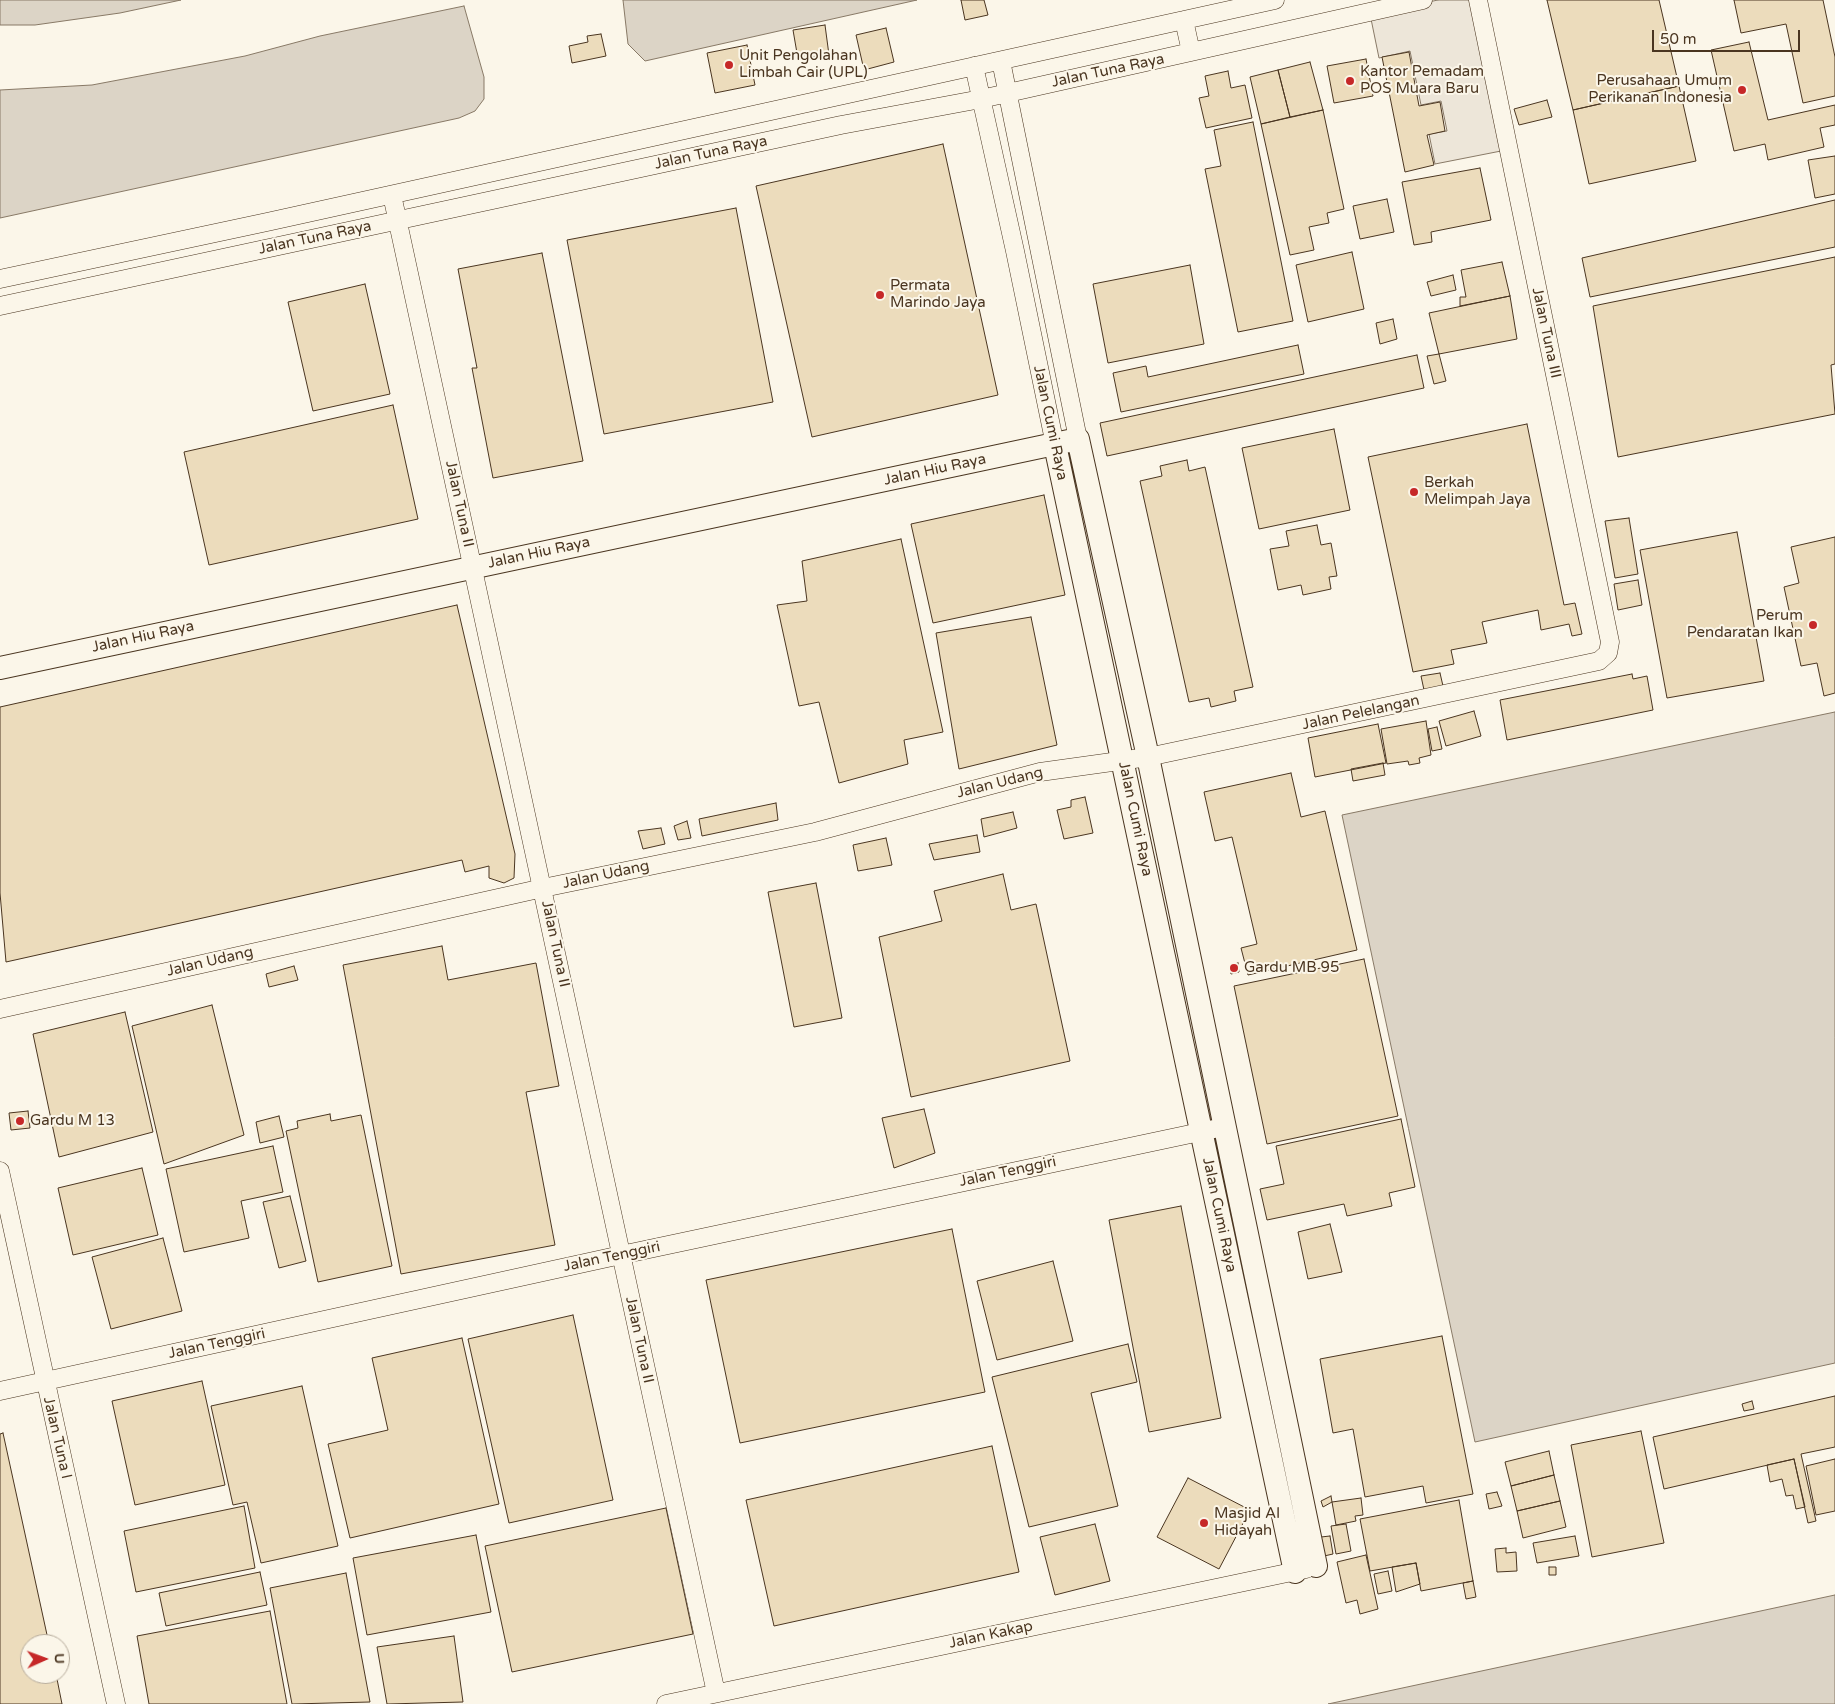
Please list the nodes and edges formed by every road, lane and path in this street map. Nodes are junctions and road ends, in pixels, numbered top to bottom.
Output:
1 (1275, 0) edge
2 (1422, 0) edge
3 (1478, 0) edge
4 (1184, 20) junction
5 (1191, 52) junction
6 (1001, 61) junction
7 (974, 66) junction
8 (1008, 93) junction
9 (834, 97) junction
10 (981, 99) junction
11 (841, 125) junction
12 (623, 144) junction
13 (630, 171) junction
14 (392, 195) junction
15 (1032, 215) junction
16 (398, 220) junction
17 (1008, 220) junction
18 (74, 263) junction
19 (0, 279) edge
20 (79, 289) junction
21 (0, 306) edge
22 (1078, 440) junction
23 (1054, 444) junction
24 (1106, 566) junction
25 (473, 568) junction
26 (1082, 573) junction
27 (1122, 638) junction
28 (1098, 646) junction
29 (1599, 661) joint
30 (0, 668) edge
31 (1148, 757) junction
32 (1123, 761) junction
33 (543, 888) junction
34 (1181, 914) junction
35 (1157, 919) junction
36 (0, 1009) edge
37 (1226, 1126) junction
38 (1202, 1132) junction
39 (0, 1170) edge
40 (621, 1255) junction
41 (1256, 1276) junction
42 (1233, 1281) junction
43 (44, 1381) junction
44 (0, 1391) edge
45 (1305, 1569) junction
46 (716, 1693) junction
47 (116, 1704) edge
48 (666, 1704) edge

1 - 4 street, Jalan Tuna Raya
2 - 5 street, Jalan Tuna Raya
3 - 29 street, Jalan Tuna III
4 - 5 street
4 - 6 street, Jalan Tuna Raya
5 - 8 street, Jalan Tuna Raya
6 - 7 street, Jalan Tuna Raya
6 - 8 street, Jalan Cumi Raya
7 - 9 street, Jalan Tuna Raya
7 - 10 street, Jalan Cumi Raya
8 - 10 street, Jalan Tuna Raya
8 - 15 street, Jalan Cumi Raya
9 - 11 street
9 - 12 street, Jalan Tuna Raya
10 - 11 street, Jalan Tuna Raya
10 - 17 street, Jalan Cumi Raya
11 - 13 street, Jalan Tuna Raya
12 - 13 street
12 - 14 street, Jalan Tuna Raya
13 - 16 street, Jalan Tuna Raya
14 - 16 street, Jalan Tuna II
14 - 18 street, Jalan Tuna Raya
15 - 17 street
15 - 22 street, Jalan Cumi Raya
16 - 20 street, Jalan Tuna Raya
16 - 25 street, Jalan Tuna II
17 - 23 street, Jalan Cumi Raya
18 - 19 street, Jalan Tuna Raya
18 - 20 street
20 - 21 street, Jalan Tuna Raya
22 - 23 street, Jalan Hiu Raya
22 - 24 street, Jalan Cumi Raya
23 - 25 street, Jalan Hiu Raya
23 - 26 street, Jalan Cumi Raya
24 - 26 street
24 - 27 street, Jalan Cumi Raya
25 - 30 street, Jalan Hiu Raya
25 - 33 street, Jalan Tuna II
26 - 28 street, Jalan Cumi Raya
27 - 28 street
27 - 31 street, Jalan Cumi Raya
28 - 32 street, Jalan Cumi Raya
29 - 31 street, Jalan Pelelangan
31 - 32 street, Jalan Pelelangan
31 - 34 street, Jalan Cumi Raya
32 - 33 street, Jalan Udang
32 - 35 street, Jalan Cumi Raya
33 - 36 street, Jalan Udang
33 - 40 street, Jalan Tuna II
34 - 35 street
34 - 37 street, Jalan Cumi Raya
35 - 38 street, Jalan Cumi Raya
37 - 38 street, Jalan Tenggiri
37 - 41 street, Jalan Cumi Raya
38 - 40 street, Jalan Tenggiri
38 - 42 street, Jalan Cumi Raya
39 - 43 street, Jalan Tuna I
40 - 43 street, Jalan Tenggiri
40 - 46 street, Jalan Tuna II
41 - 42 street
41 - 45 street, Jalan Cumi Raya
42 - 45 street, Jalan Cumi Raya
43 - 44 street, Jalan Tenggiri
43 - 47 street, Jalan Tuna I
45 - 46 street, Jalan Kakap
46 - 48 street, Jalan Kakap

